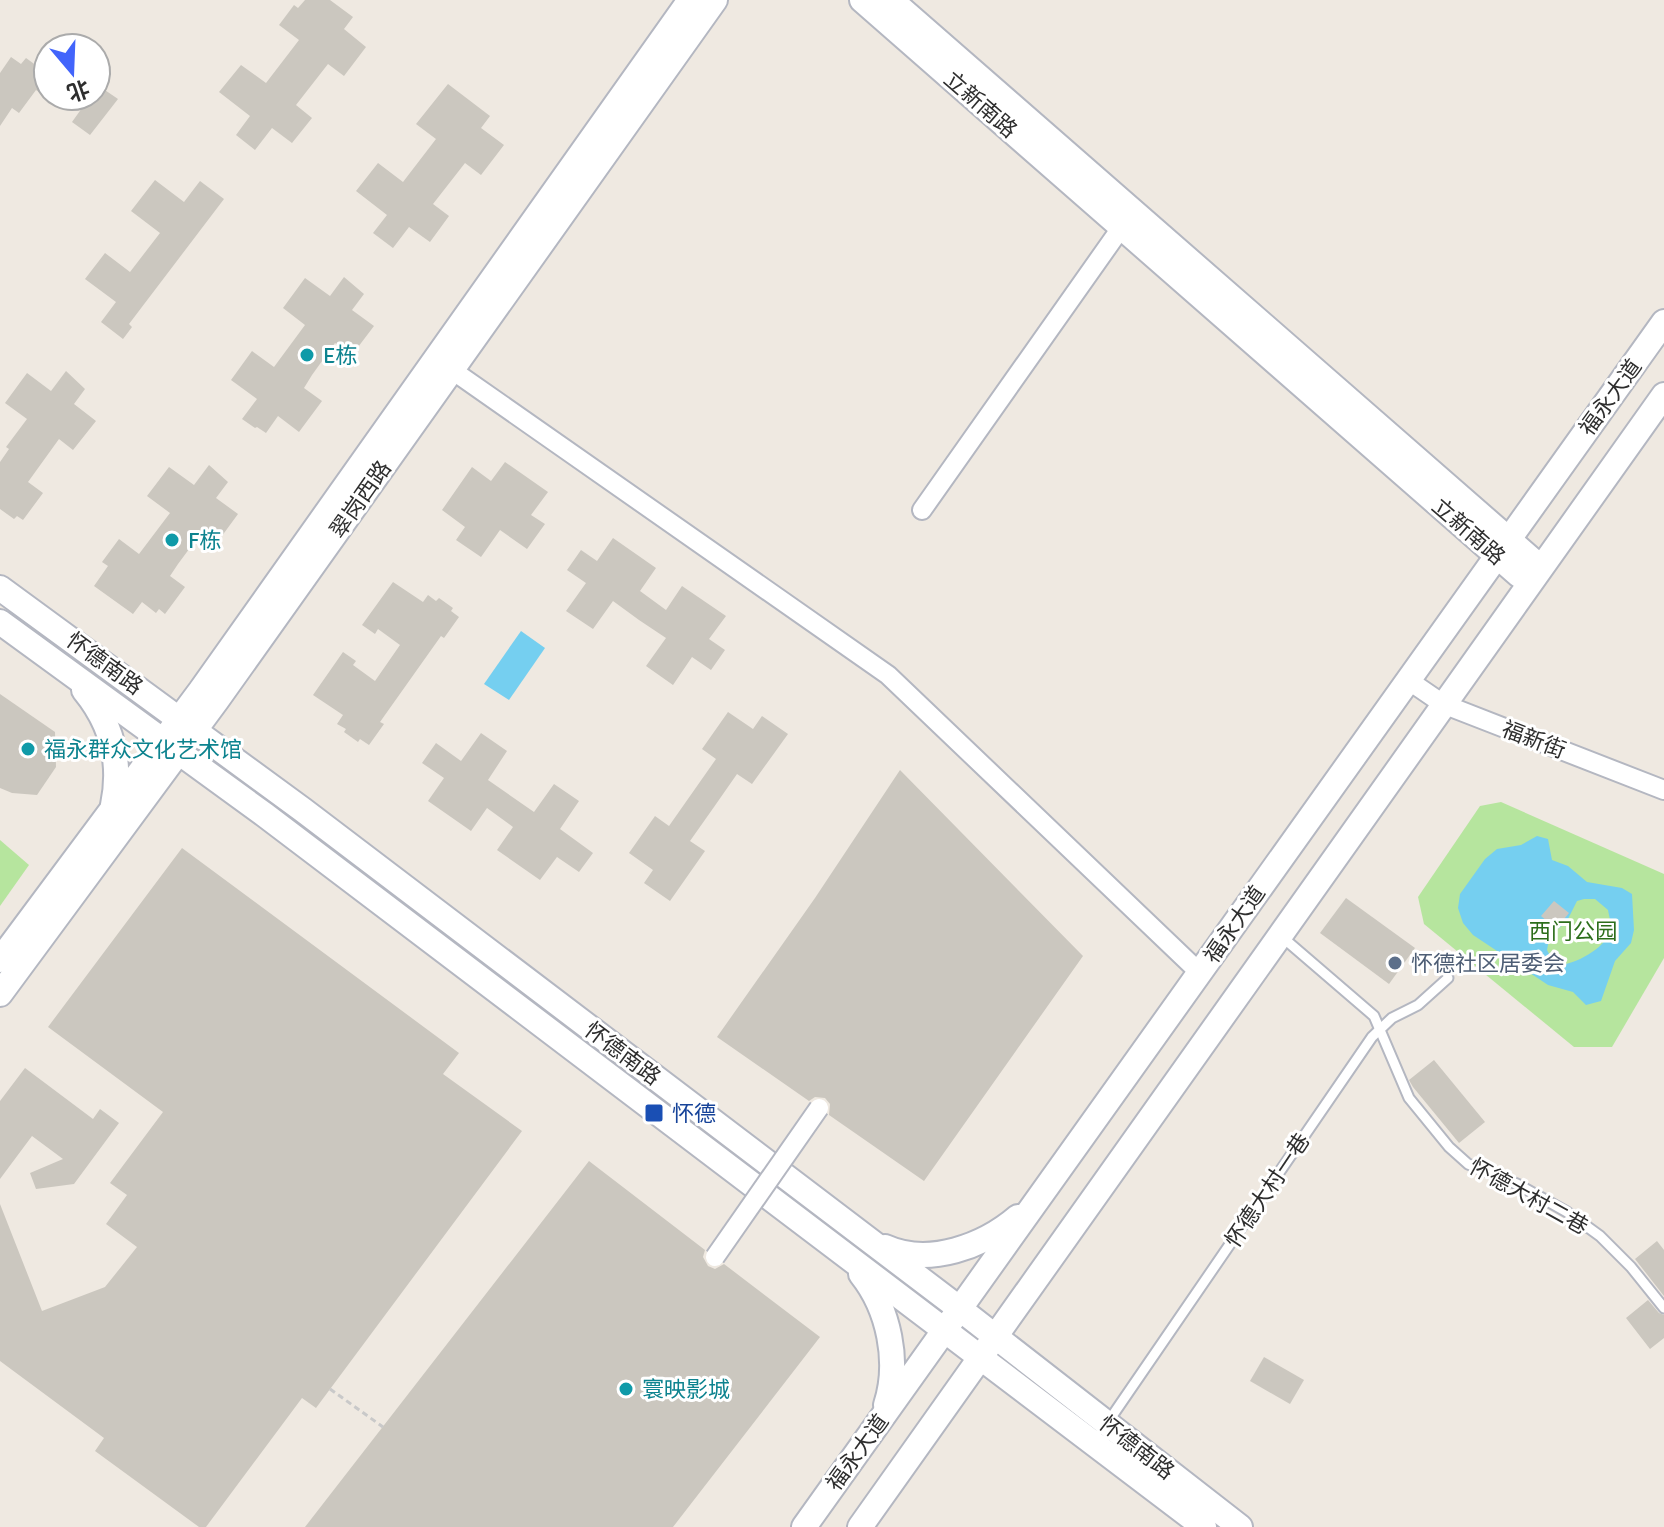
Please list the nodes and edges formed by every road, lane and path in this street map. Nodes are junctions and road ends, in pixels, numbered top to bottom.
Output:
1 (690, 0) edge
2 (715, 0) edge
3 (862, 0) edge
4 (891, 0) edge
5 (1128, 220) junction
6 (1664, 322) edge
7 (452, 370) junction
8 (1664, 395) edge
9 (922, 510) dead end
10 (1503, 548) junction
11 (1534, 577) junction
12 (0, 588) edge
13 (0, 622) edge
14 (68, 670) junction
15 (1408, 680) junction
16 (1443, 704) junction
17 (187, 724) junction
18 (171, 746) junction
19 (1664, 790) edge
20 (113, 809) junction
21 (1280, 936) junction
22 (0, 960) edge
23 (1200, 973) junction
24 (1448, 978) dead end
25 (0, 994) edge
26 (1380, 1027) junction
27 (819, 1108) dead end
28 (1038, 1199) junction
29 (865, 1237) junction
30 (847, 1256) junction
31 (715, 1257) dead end
32 (1664, 1308) edge
33 (960, 1309) junction
34 (945, 1330) junction
35 (996, 1337) junction
36 (981, 1357) junction
37 (330, 1389) dead end
38 (878, 1423) junction
39 (1107, 1424) junction
40 (383, 1427) dead end
41 (1197, 1525) edge
42 (804, 1527) edge
43 (860, 1527) edge
44 (1240, 1527) edge

1 - 17 main road, 翠岗西路
2 - 7 main road, 翠岗西路
3 - 5 main road, 立新南路
4 - 5 main road, 立新南路
5 - 9 street
5 - 10 main road, 立新南路
6 - 10 main road, 福永大道
7 - 17 main road, 翠岗西路
7 - 23 street
8 - 11 main road, 福永大道
10 - 11 main road, 立新南路
10 - 15 main road, 福永大道
11 - 16 main road, 福永大道
12 - 17 main road, 怀德南路
13 - 14 main road, 怀德南路
14 - 18 main road, 怀德南路
14 - 20 main road
15 - 16 street, 福新街
15 - 23 main road, 福永大道
16 - 19 street, 福新街
16 - 21 main road, 福永大道
17 - 18 main road, 翠岗西路
17 - 29 main road, 怀德南路
18 - 20 main road, 翠岗西路
18 - 25 main road, 翠岗西路
18 - 30 main road, 怀德南路
20 - 22 main road, 翠岗西路
21 - 26 lane, 怀德大村二巷
21 - 35 main road, 福永大道
23 - 28 main road, 福永大道
24 - 26 lane, 怀德大村一巷
26 - 32 lane, 怀德大村二巷
26 - 39 lane, 怀德大村一巷
27 - 31 street, bridge
28 - 29 main road
28 - 33 main road, 福永大道
29 - 33 main road, 怀德南路
30 - 34 main road, 怀德南路
30 - 38 main road
33 - 34 main road, 福永大道
33 - 35 main road, 怀德南路
34 - 36 main road, 怀德南路
34 - 38 main road, 福永大道
35 - 36 main road, 福永大道
35 - 39 main road, 怀德南路
36 - 41 main road, 怀德南路
36 - 43 main road, 福永大道
37 - 40 path
38 - 42 main road, 福永大道
39 - 44 main road, 怀德南路

